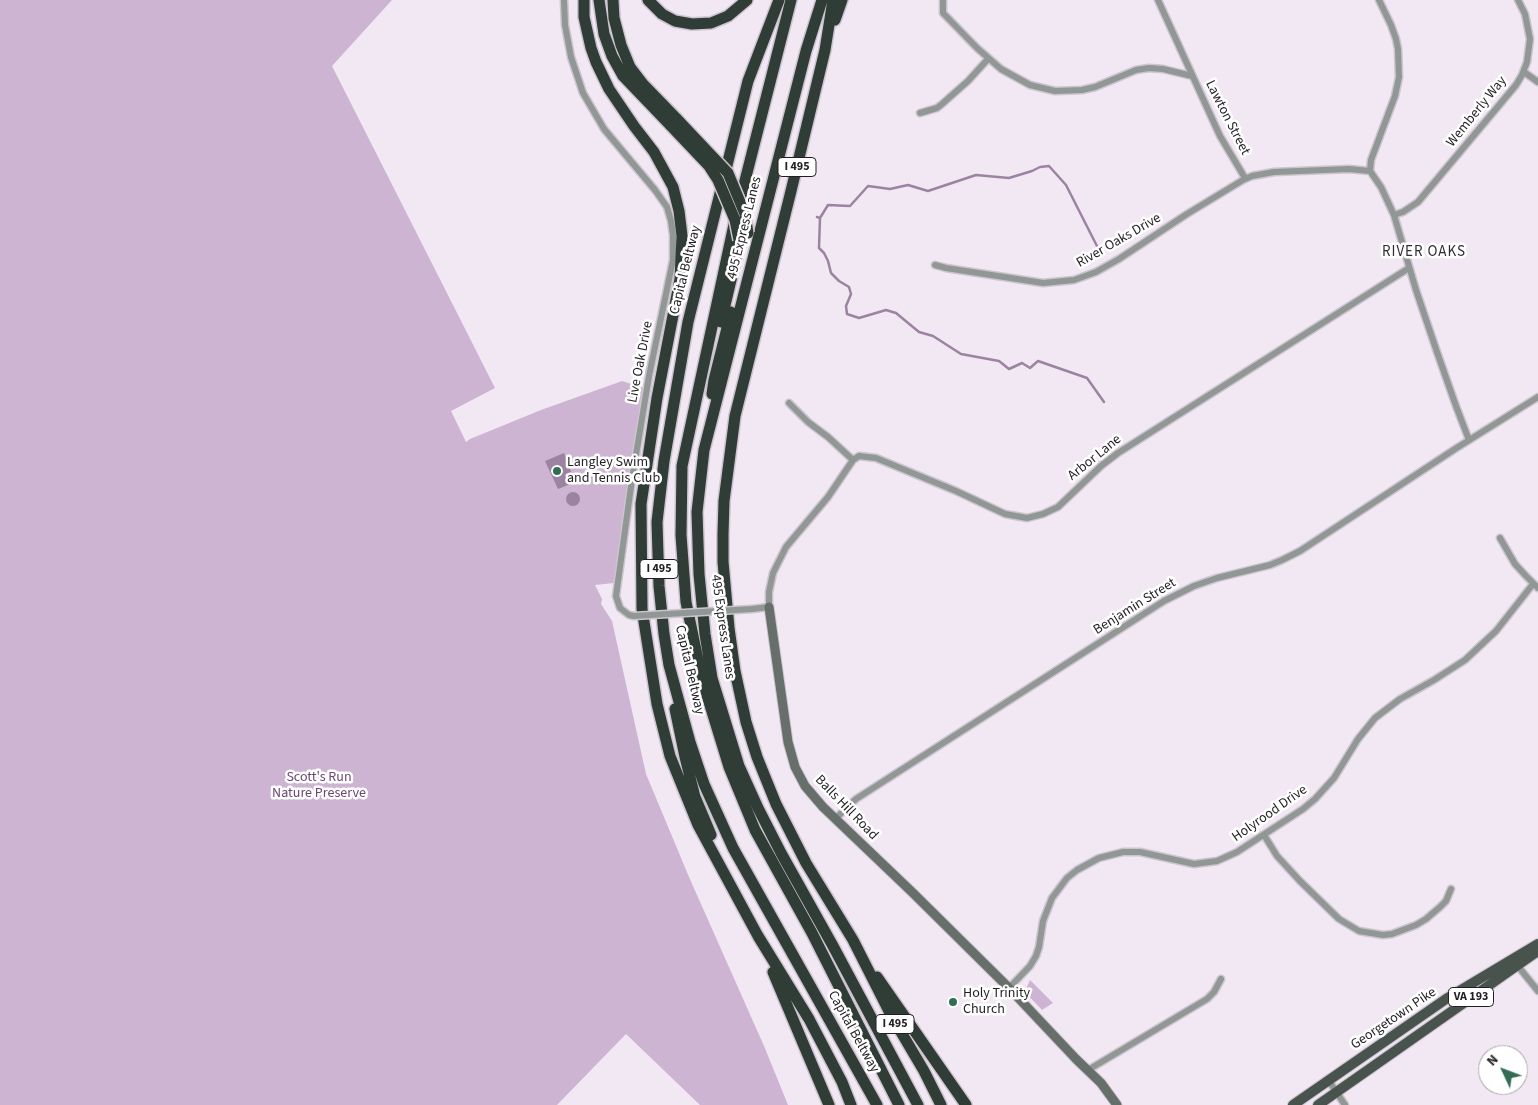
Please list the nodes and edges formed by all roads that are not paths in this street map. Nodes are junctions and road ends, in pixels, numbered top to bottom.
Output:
1 (564, 0) edge
2 (584, 0) edge
3 (599, 0) edge
4 (613, 0) edge
5 (648, 0) edge
6 (747, 0) edge
7 (779, 0) edge
8 (791, 0) edge
9 (822, 0) edge
10 (833, 0) edge
11 (842, 0) edge
12 (944, 0) edge
13 (1158, 0) edge
14 (1378, 0) edge
15 (1518, 0) edge
16 (824, 50) junction
17 (988, 59) junction
18 (1524, 72) junction
19 (1192, 76) junction
20 (1538, 82) edge
21 (920, 113) dead end
22 (674, 123) junction
23 (1370, 171) junction
24 (1245, 178) junction
25 (1394, 215) junction
26 (735, 220) junction
27 (743, 237) junction
28 (935, 265) dead end
29 (1409, 268) junction
30 (1538, 397) edge
31 (790, 403) dead end
32 (1469, 440) junction
33 (704, 450) junction
34 (853, 460) junction
35 (682, 466) junction
36 (1500, 538) dead end
37 (1536, 586) edge
38 (769, 607) junction
39 (669, 665) junction
40 (835, 819) junction
41 (1264, 835) junction
42 (730, 882) junction
43 (1451, 889) dead end
44 (758, 936) junction
45 (853, 940) junction
46 (1538, 944) edge
47 (1538, 951) edge
48 (1517, 965) junction
49 (1221, 979) dead end
50 (1009, 988) junction
51 (1538, 991) edge
52 (1088, 1070) junction
53 (1329, 1081) junction
54 (1337, 1093) junction
55 (829, 1105) edge
56 (851, 1105) edge
57 (877, 1105) edge
58 (899, 1105) edge
59 (918, 1105) edge
60 (941, 1105) edge
61 (966, 1105) edge
62 (1117, 1105) edge
63 (1293, 1105) edge
64 (1318, 1105) edge
65 (1345, 1105) edge

1 - 38 street, Live Oak Drive, bridge
2 - 42 highway
3 - 22 highway
4 - 22 highway
5 - 6 highway
7 - 39 highway, Capital Beltway / I 495
8 - 26 highway, 495 Express Lanes
9 - 33 highway, 495 Express Lanes
10 - 16 highway, I 495
11 - 16 highway
12 - 17 street, Lawton Street
13 - 19 street
14 - 23 street
15 - 18 street, Wemberly Way
16 - 45 highway, I 495
17 - 19 street, Lawton Street
17 - 21 street
18 - 20 street
18 - 25 street, Wemberly Way
19 - 24 street, Lawton Street
22 - 26 highway, bridge
22 - 27 highway, bridge
23 - 24 street
23 - 25 street
24 - 28 street, River Oaks Drive
25 - 29 street
26 - 27 highway, bridge
26 - 35 highway, 495 Express Lanes
27 - 33 highway
27 - 35 highway
29 - 32 street
29 - 34 street, Arbor Lane
30 - 32 street, Benjamin Street
31 - 34 street
32 - 40 street, Benjamin Street
33 - 59 highway, 495 Express Lanes
34 - 38 street, Balls Hill Road
35 - 58 highway, 495 Express Lanes
36 - 37 street
37 - 41 street, Holyrood Drive
38 - 40 street, Balls Hill Road
39 - 42 highway
39 - 57 highway, Capital Beltway / I 495
40 - 50 street, Balls Hill Road
41 - 43 street
41 - 50 street, Holyrood Drive
42 - 44 highway
44 - 55 highway
44 - 56 highway
45 - 60 highway, I 495
45 - 61 highway
46 - 53 main road, Georgetown Pike / VA 193
47 - 48 main road, Georgetown Pike / VA 193
48 - 51 street
48 - 54 main road, Georgetown Pike / VA 193
49 - 52 street
50 - 52 street, Balls Hill Road
52 - 62 street, Balls Hill Road
53 - 54 street
53 - 63 main road, Georgetown Pike / VA 193
54 - 64 main road, Georgetown Pike / VA 193
54 - 65 street

